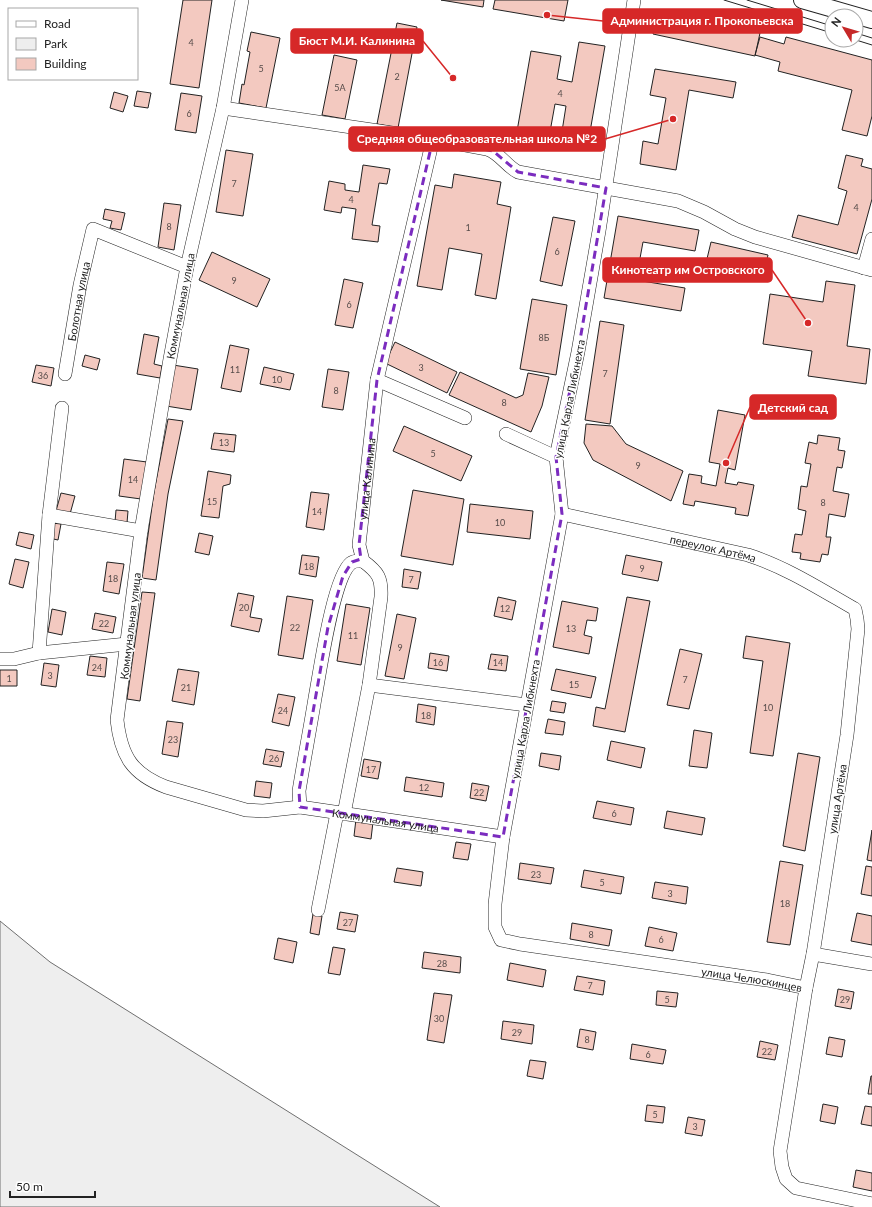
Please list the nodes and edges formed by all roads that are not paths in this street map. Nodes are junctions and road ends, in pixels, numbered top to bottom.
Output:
1 (242, 0) edge
2 (634, 0) edge
3 (802, 0) edge
4 (872, 20) edge
5 (223, 108) junction
6 (433, 139) junction
7 (606, 188) junction
8 (872, 239) edge
9 (188, 267) junction
10 (868, 269) edge
11 (65, 374) dead end
12 (378, 380) junction
13 (62, 408) dead end
14 (465, 418) dead end
15 (506, 434) dead end
16 (556, 457) junction
17 (562, 514) junction
18 (49, 515) junction
19 (141, 531) junction
20 (363, 561) junction
21 (855, 609) joint
22 (127, 644) junction
23 (39, 653) junction
24 (0, 659) edge
25 (369, 685) junction
26 (527, 705) junction
27 (300, 807) junction
28 (340, 813) junction
29 (504, 837) junction
30 (318, 910) dead end
31 (500, 940) joint
32 (814, 954) junction
33 (872, 964) edge
34 (806, 988) junction
35 (872, 1204) edge

1 - 5 street, Коммунальная улица
2 - 7 street, улица Карла Либкнехта
3 - 4 main road
5 - 6 street
5 - 9 street, Коммунальная улица
6 - 7 street
6 - 12 street, улица Калинина
7 - 10 street
7 - 16 street, улица Карла Либкнехта
8 - 10 street
9 - 11 street, Болотная улица
9 - 19 street, Коммунальная улица
12 - 14 street
12 - 20 street, улица Калинина
13 - 18 street
15 - 16 street
16 - 17 street, улица Карла Либкнехта
17 - 21 street, переулок Артёма
17 - 26 street, улица Карла Либкнехта
18 - 19 street
18 - 23 street
19 - 22 street, Коммунальная улица
20 - 25 street
20 - 27 street
21 - 32 street, улица Артёма
22 - 23 street
22 - 27 street, Коммунальная улица
23 - 24 street
25 - 26 street
25 - 28 street
26 - 29 street, улица Карла Либкнехта
27 - 28 street, Коммунальная улица
28 - 29 street, Коммунальная улица
28 - 30 street
29 - 31 street, улица Карла Либкнехта
31 - 34 street, улица Челюскинцев
32 - 33 street
32 - 34 street, улица Артёма
34 - 35 street, улица Челюскинцев

